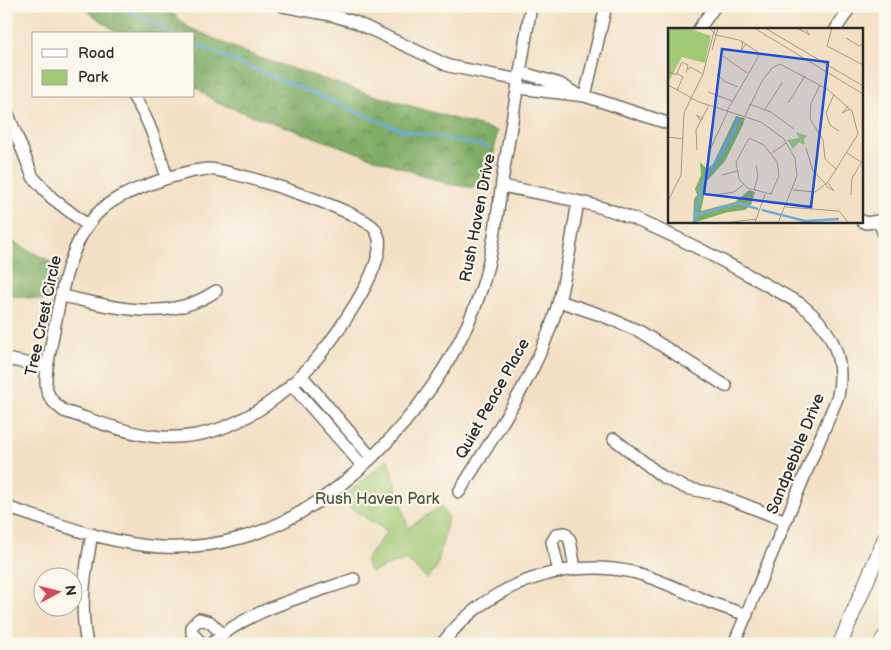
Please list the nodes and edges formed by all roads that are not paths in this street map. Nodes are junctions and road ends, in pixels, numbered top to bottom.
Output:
1 (283, 6) edge
2 (530, 6) edge
3 (606, 6) edge
4 (715, 6) edge
5 (847, 12) dead end
6 (700, 28) edge
7 (837, 28) edge
8 (519, 80) junction
9 (581, 95) junction
10 (135, 98) edge
11 (6, 109) edge
12 (668, 123) edge
13 (167, 178) junction
14 (502, 186) junction
15 (578, 202) junction
16 (882, 220) edge
17 (864, 222) edge
18 (87, 225) junction
19 (885, 237) edge
20 (216, 291) dead end
21 (62, 296) junction
22 (559, 301) junction
23 (6, 359) edge
24 (47, 367) junction
25 (301, 375) junction
26 (292, 384) junction
27 (726, 386) dead end
28 (614, 440) dead end
29 (366, 461) junction
30 (459, 492) dead end
31 (6, 506) edge
32 (786, 521) junction
33 (92, 534) junction
34 (885, 538) edge
35 (575, 569) junction
36 (559, 572) junction
37 (354, 579) dead end
38 (747, 615) junction
39 (222, 634) junction
40 (885, 636) edge
41 (87, 644) edge
42 (202, 644) edge
43 (212, 644) edge
44 (442, 644) edge
45 (734, 644) edge
46 (840, 644) edge
47 (881, 644) edge

1 - 8 street
2 - 8 street, Rush Haven Drive
3 - 9 street
4 - 6 street
5 - 7 street
8 - 9 street
8 - 14 street, Rush Haven Drive
9 - 12 street
10 - 13 street
11 - 18 street
13 - 18 street, Tree Crest Circle
13 - 25 street, Tree Crest Circle
14 - 15 street, Sandpebble Drive
14 - 29 street, Rush Haven Drive
15 - 22 street, Quiet Peace Place
15 - 32 street, Sandpebble Drive
16 - 17 street
16 - 19 street
18 - 21 street, Tree Crest Circle
20 - 21 street
21 - 24 street, Tree Crest Circle
22 - 27 street
22 - 30 street, Quiet Peace Place
23 - 24 street
24 - 26 street, Tree Crest Circle
25 - 26 street, Tree Crest Circle
25 - 29 street
26 - 29 street
28 - 32 street
29 - 33 street, Rush Haven Drive
31 - 33 street, Rush Haven Drive
32 - 38 street, Sandpebble Drive
33 - 41 street
34 - 46 main road
35 - 36 street
35 - 36 street
35 - 38 street
36 - 44 street
37 - 39 street
38 - 45 street, Sandpebble Drive
39 - 42 street
39 - 43 street
40 - 47 main road

